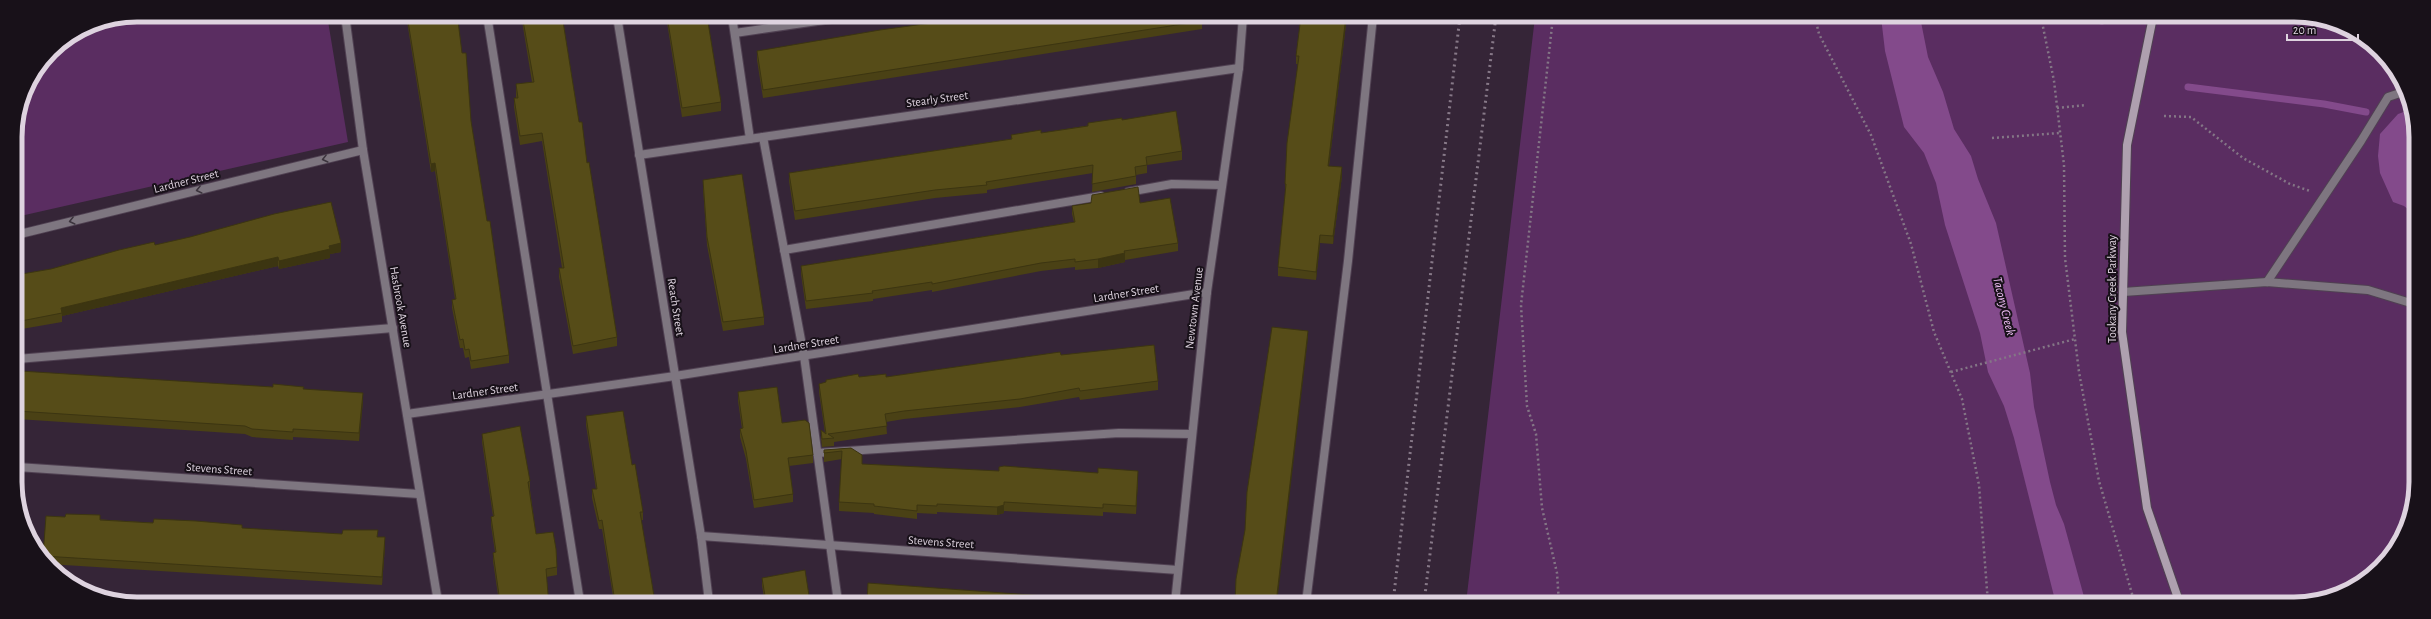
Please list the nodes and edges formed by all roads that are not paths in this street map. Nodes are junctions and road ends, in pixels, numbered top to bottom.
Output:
1 (346, 22) edge
2 (488, 22) edge
3 (618, 22) edge
4 (733, 22) edge
5 (811, 22) edge
6 (1243, 22) edge
7 (1372, 22) edge
8 (2152, 22) edge
9 (735, 33) junction
10 (1239, 68) junction
11 (2400, 93) edge
12 (764, 137) junction
13 (750, 139) junction
14 (363, 150) junction
15 (639, 155) junction
16 (1222, 185) junction
17 (22, 234) edge
18 (784, 250) junction
19 (2267, 282) junction
20 (1207, 292) junction
21 (2123, 292) junction
22 (2409, 302) edge
23 (393, 328) junction
24 (804, 356) junction
25 (22, 359) edge
26 (675, 376) junction
27 (548, 394) junction
28 (407, 414) junction
29 (1192, 434) junction
30 (817, 453) junction
31 (22, 467) edge
32 (419, 494) junction
33 (701, 536) junction
34 (830, 546) junction
35 (1178, 570) junction
36 (437, 597) edge
37 (579, 597) edge
38 (708, 597) edge
39 (837, 597) edge
40 (1175, 597) edge
41 (1307, 597) edge
42 (2178, 597) edge

1 - 14 street, Hasbrook Avenue
2 - 27 street
3 - 15 street, Reach Street
4 - 9 street
5 - 9 street
6 - 10 street, Newtown Avenue
7 - 41 street
8 - 21 main road, Tookany Creek Parkway
9 - 13 street
10 - 12 street, Stearly Street
10 - 16 street, Newtown Avenue
11 - 19 street
12 - 13 street, Stearly Street
12 - 18 street
13 - 15 street, Stearly Street
14 -> 17 street, Lardner Street
14 - 23 street, Hasbrook Avenue
15 - 26 street, Reach Street
16 - 18 street
16 - 20 street, Newtown Avenue
18 - 24 street
19 - 21 street
19 - 22 street
20 - 24 street, Lardner Street
20 - 29 street, Newtown Avenue
21 - 42 main road, Tookany Creek Parkway
23 - 25 street
23 - 28 street, Hasbrook Avenue
24 - 26 street, Lardner Street
24 - 30 street
26 - 27 street, Lardner Street
26 - 33 street, Reach Street
27 - 28 street, Lardner Street
27 - 37 street
28 - 32 street, Hasbrook Avenue
29 - 30 street
29 - 35 street, Newtown Avenue
30 - 34 street
31 - 32 street, Stevens Street
32 - 36 street, Hasbrook Avenue
33 - 34 street, Stevens Street
33 - 38 street, Reach Street
34 - 35 street, Stevens Street
34 - 39 street
35 - 40 street, Newtown Avenue

